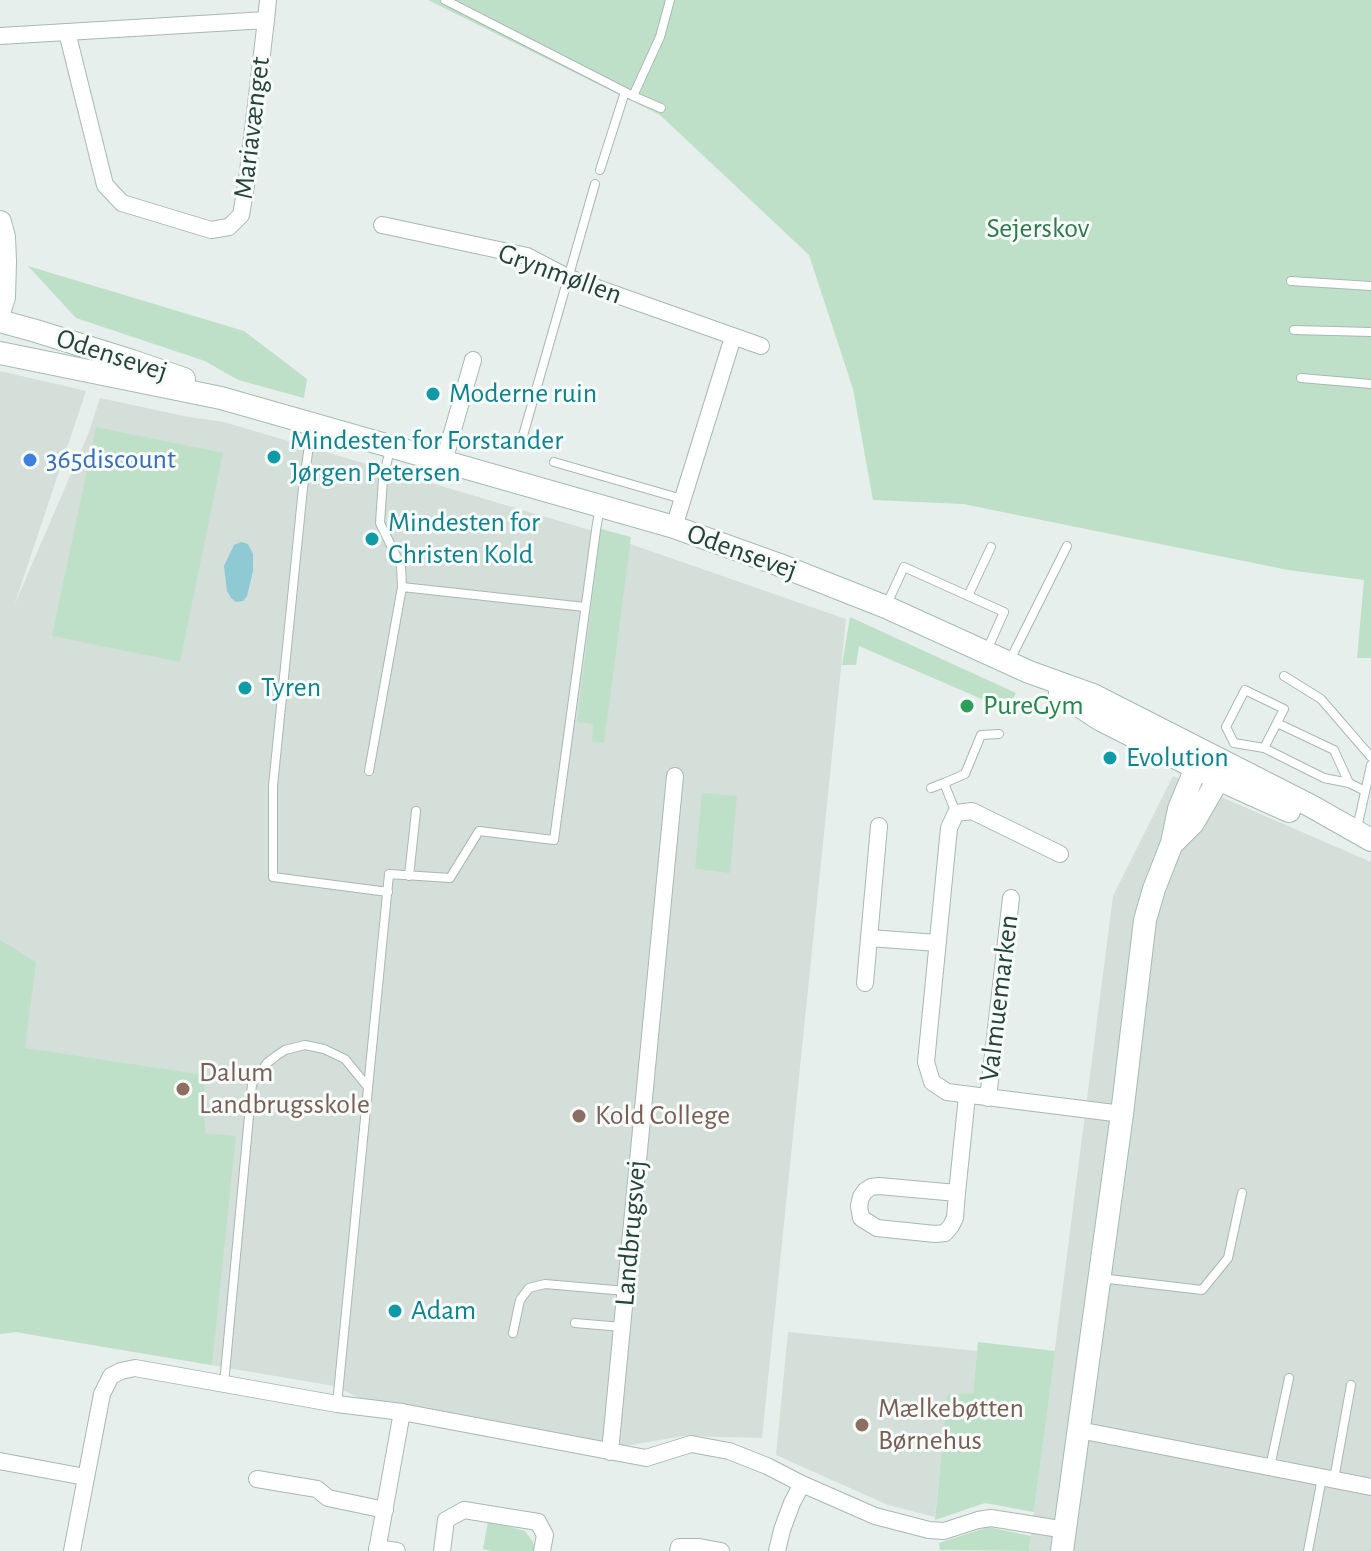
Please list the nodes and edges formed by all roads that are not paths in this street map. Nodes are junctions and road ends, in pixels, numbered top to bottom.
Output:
1 (268, 0) edge
2 (445, 0) edge
3 (670, 0) edge
4 (266, 20) junction
5 (67, 32) junction
6 (0, 36) edge
7 (629, 94) junction
8 (661, 108) dead end
9 (600, 170) dead end
10 (595, 184) dead end
11 (0, 222) edge
12 (382, 225) dead end
13 (569, 278) junction
14 (1291, 281) dead end
15 (1371, 286) edge
16 (0, 310) edge
17 (0, 321) edge
18 (1294, 330) dead end
19 (1371, 332) edge
20 (733, 337) junction
21 (0, 339) edge
22 (761, 346) dead end
23 (0, 353) edge
24 (473, 360) dead end
25 (132, 361) junction
26 (1301, 378) dead end
27 (1371, 384) edge
28 (221, 398) junction
29 (312, 423) junction
30 (391, 446) junction
31 (520, 446) dead end
32 (444, 461) junction
33 (554, 462) dead end
34 (683, 499) junction
35 (600, 506) junction
36 (674, 527) junction
37 (1067, 546) dead end
38 (991, 547) dead end
39 (402, 587) junction
40 (968, 596) junction
41 (585, 607) junction
42 (886, 607) junction
43 (986, 652) junction
44 (1009, 663) junction
45 (1284, 676) dead end
46 (1277, 723) junction
47 (999, 734) dead end
48 (1264, 748) junction
49 (1371, 757) edge
50 (1216, 761) junction
51 (1371, 765) edge
52 (369, 771) dead end
53 (675, 776) dead end
54 (944, 783) junction
55 (1349, 783) junction
56 (931, 788) dead end
57 (1365, 791) junction
58 (416, 811) dead end
59 (956, 813) junction
60 (879, 826) dead end
61 (1364, 836) edge
62 (1060, 854) dead end
63 (409, 876) junction
64 (388, 892) junction
65 (1011, 898) dead end
66 (869, 938) junction
67 (938, 943) junction
68 (865, 983) dead end
69 (367, 1086) junction
70 (967, 1096) junction
71 (988, 1098) junction
72 (1122, 1114) junction
73 (957, 1193) junction
74 (1242, 1193) dead end
75 (1099, 1278) junction
76 (626, 1291) junction
77 (575, 1323) dead end
78 (622, 1327) junction
79 (513, 1333) dead end
80 (1289, 1378) dead end
81 (223, 1385) junction
82 (1351, 1385) dead end
83 (337, 1404) junction
84 (402, 1412) junction
85 (1079, 1430) junction
86 (610, 1452) junction
87 (0, 1461) edge
88 (1270, 1468) junction
89 (85, 1477) junction
90 (257, 1479) dead end
91 (1328, 1479) junction
92 (802, 1484) junction
93 (1371, 1487) edge
94 (385, 1510) junction
95 (1064, 1540) edge
96 (377, 1550) edge
97 (72, 1551) edge
98 (397, 1551) edge
99 (442, 1551) edge
100 (542, 1551) edge
101 (678, 1551) edge
102 (721, 1551) edge
103 (777, 1551) edge
104 (1308, 1551) edge

1 - 4 street, Mariavænget
2 - 7 lane
3 - 7 lane
4 - 5 street, Mariavænget
4 - 5 street, Mariavænget
5 - 6 street, Mariavænget
7 - 8 lane
7 - 9 lane
10 - 13 lane
11 - 16 main road
12 - 13 street, Grynmøllen
13 - 20 street, Grynmøllen
13 - 31 lane
14 - 15 lane
17 - 25 main road, Odensevej
18 - 19 lane
20 - 22 street, Grynmøllen
20 - 34 street
21 - 25 main road
23 - 28 main road, Odensevej
24 - 32 street
25 - 28 main road, Odensevej
26 - 27 lane
28 - 29 main road, Odensevej
29 - 30 main road, Odensevej
29 - 64 lane
30 - 32 main road, Odensevej
30 - 39 lane
32 - 35 main road, Odensevej
33 - 34 lane
34 - 36 street
35 - 36 main road, Odensevej
35 - 41 lane
36 - 42 main road, Odensevej
37 - 44 lane
38 - 40 lane
39 - 41 lane
39 - 52 lane
40 - 42 lane
40 - 43 lane
41 - 63 lane
42 - 43 main road, Odensevej
43 - 44 main road, Odensevej
44 - 50 main road, Odensevej
45 - 49 lane
46 - 48 lane
46 - 50 lane
46 - 55 lane
47 - 54 lane
48 - 50 lane
48 - 55 lane
50 - 61 main road, Odensevej
50 - 72 main road
51 - 57 lane
53 - 76 street, Landbrugsvej
54 - 56 lane
54 - 59 lane
55 - 57 lane
57 - 61 lane
58 - 63 lane
59 - 62 street
59 - 67 street, Valmuemarken
60 - 66 street
63 - 64 lane
64 - 69 lane
65 - 71 street, Valmuemarken
66 - 67 street
66 - 68 street
67 - 70 street, Valmuemarken
69 - 81 lane
69 - 83 lane
70 - 71 street, Valmuemarken
70 - 73 street, Valmuemarken
71 - 72 street, Valmuemarken
72 - 75 main road
73 - 73 street, Valmuemarken
74 - 75 lane
75 - 85 main road
76 - 78 street, Landbrugsvej
76 - 79 lane
77 - 78 lane
78 - 86 street, Landbrugsvej
80 - 88 lane
81 - 83 street
81 - 89 street
82 - 91 lane
83 - 84 street
84 - 86 street
84 - 94 street
85 - 88 street
85 - 95 main road
86 - 92 street
87 - 89 street
88 - 91 street
89 - 97 street
90 - 94 street
91 - 93 street
91 - 104 lane
92 - 95 street
92 - 103 street
94 - 96 street
96 - 98 street
99 - 100 street
101 - 102 street

